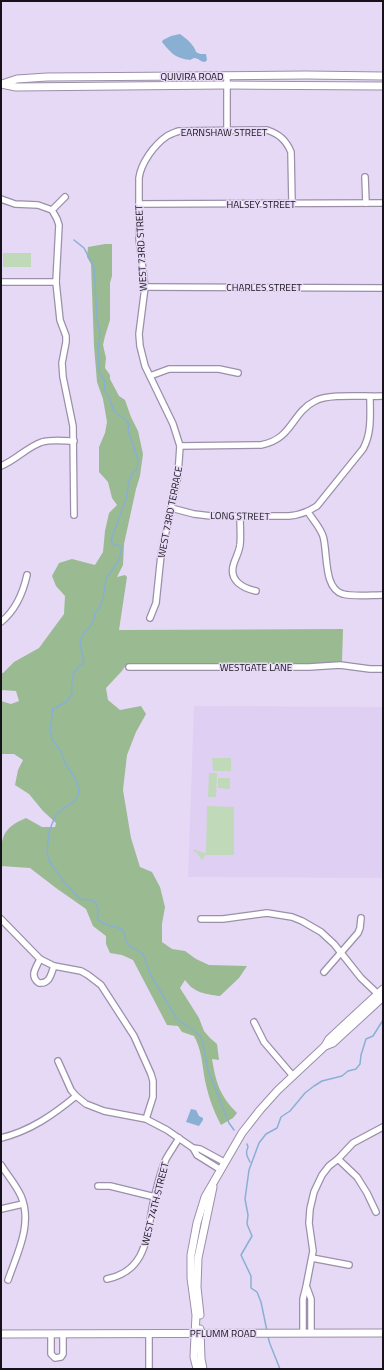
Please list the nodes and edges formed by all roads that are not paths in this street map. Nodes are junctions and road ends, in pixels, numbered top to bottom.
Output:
1 (227, 76) junction
2 (326, 76) junction
3 (383, 76) edge
4 (113, 77) junction
5 (2, 84) edge
6 (226, 85) junction
7 (113, 86) junction
8 (326, 86) junction
9 (383, 86) edge
10 (227, 130) junction
11 (147, 157) joint
12 (365, 177) dead end
13 (65, 197) dead end
14 (1, 199) edge
15 (292, 203) junction
16 (366, 203) junction
17 (383, 203) edge
18 (139, 204) junction
19 (52, 210) junction
20 (1, 282) edge
21 (56, 282) junction
22 (145, 287) junction
23 (383, 288) edge
24 (141, 317) joint
25 (238, 372) dead end
26 (150, 376) junction
27 (370, 396) junction
28 (383, 396) edge
29 (74, 441) junction
30 (180, 446) junction
31 (1, 466) edge
32 (171, 508) junction
33 (308, 512) junction
34 (74, 515) dead end
35 (240, 516) junction
36 (27, 575) dead end
37 (256, 591) dead end
38 (383, 595) edge
39 (150, 618) dead end
40 (1, 622) edge
41 (129, 667) dead end
42 (383, 669) edge
43 (361, 918) dead end
44 (1, 919) edge
45 (201, 919) dead end
46 (340, 953) junction
47 (40, 959) junction
48 (54, 966) junction
49 (324, 972) dead end
50 (382, 995) edge
51 (254, 1022) dead end
52 (58, 1061) dead end
53 (293, 1076) junction
54 (76, 1096) junction
55 (146, 1119) junction
56 (383, 1127) edge
57 (1, 1138) edge
58 (179, 1138) junction
59 (193, 1148) junction
60 (338, 1159) junction
61 (224, 1162) junction
62 (1, 1165) edge
63 (221, 1170) junction
64 (98, 1186) dead end
65 (155, 1197) junction
66 (23, 1204) junction
67 (1, 1209) edge
68 (376, 1212) dead end
69 (312, 1258) junction
70 (350, 1265) dead end
71 (107, 1279) dead end
72 (8, 1280) dead end
73 (306, 1288) junction
74 (302, 1333) junction
75 (312, 1333) junction
76 (383, 1333) edge
77 (1, 1334) edge
78 (51, 1334) junction
79 (63, 1334) junction
80 (149, 1334) junction
81 (198, 1334) junction
82 (149, 1369) edge
83 (197, 1369) edge
84 (203, 1369) edge

1 - 2 main road, QUIVIRA ROAD
1 - 4 main road, QUIVIRA ROAD
1 - 6 street
2 - 3 main road, QUIVIRA ROAD
2 - 8 main road
4 - 5 main road, QUIVIRA ROAD
4 - 7 main road
5 - 7 main road, QUIVIRA ROAD
6 - 7 main road, QUIVIRA ROAD
6 - 8 main road, QUIVIRA ROAD
6 - 10 street
8 - 9 main road, QUIVIRA ROAD
10 - 11 street, EARNSHAW STREET
10 - 15 street, EARNSHAW STREET
11 - 18 street, WEST 73RD STREET
12 - 16 street
13 - 19 street
14 - 19 street
15 - 16 street, HALSEY STREET
15 - 18 street, HALSEY STREET
16 - 17 street, HALSEY STREET
18 - 22 street, WEST 73RD STREET
19 - 21 street
20 - 21 street
21 - 29 street
22 - 23 street, CHARLES STREET
22 - 24 street, WEST 73RD STREET
24 - 26 street, WEST 73RD TERRACE
25 - 26 street
26 - 30 street, WEST 73RD TERRACE
27 - 28 street
27 - 30 street
27 - 33 street
29 - 31 street
29 - 34 street
30 - 32 street, WEST 73RD TERRACE
32 - 35 street, LONG STREET
32 - 39 street, WEST 73RD TERRACE
33 - 35 street, LONG STREET
33 - 38 street
35 - 37 street
36 - 40 street
41 - 42 street, WESTGATE LANE
43 - 46 street
44 - 47 street
45 - 46 street
46 - 49 street
46 - 50 street
47 - 48 street
47 - 48 street
48 - 55 street
50 - 53 main road
51 - 53 street
52 - 54 street
53 - 61 main road
54 - 55 street
54 - 57 street
55 - 58 street
56 - 60 street
58 - 59 street
58 - 65 street, WEST 74TH STREET
59 - 61 street
59 - 63 street
60 - 68 street
60 - 69 street
61 - 63 main road
62 - 66 street
63 - 81 main road
64 - 65 street
65 - 71 street, WEST 74TH STREET
66 - 67 street
66 - 72 street
69 - 70 street
69 - 73 street
73 - 74 street
73 - 75 street
74 - 75 main road, PFLUMM ROAD
74 - 81 main road, PFLUMM ROAD
75 - 76 main road, PFLUMM ROAD
77 - 78 main road, PFLUMM ROAD
78 - 79 main road, PFLUMM ROAD
78 - 79 street
79 - 80 main road, PFLUMM ROAD
80 - 81 main road, PFLUMM ROAD
80 - 82 street
81 - 83 main road
81 - 84 main road

